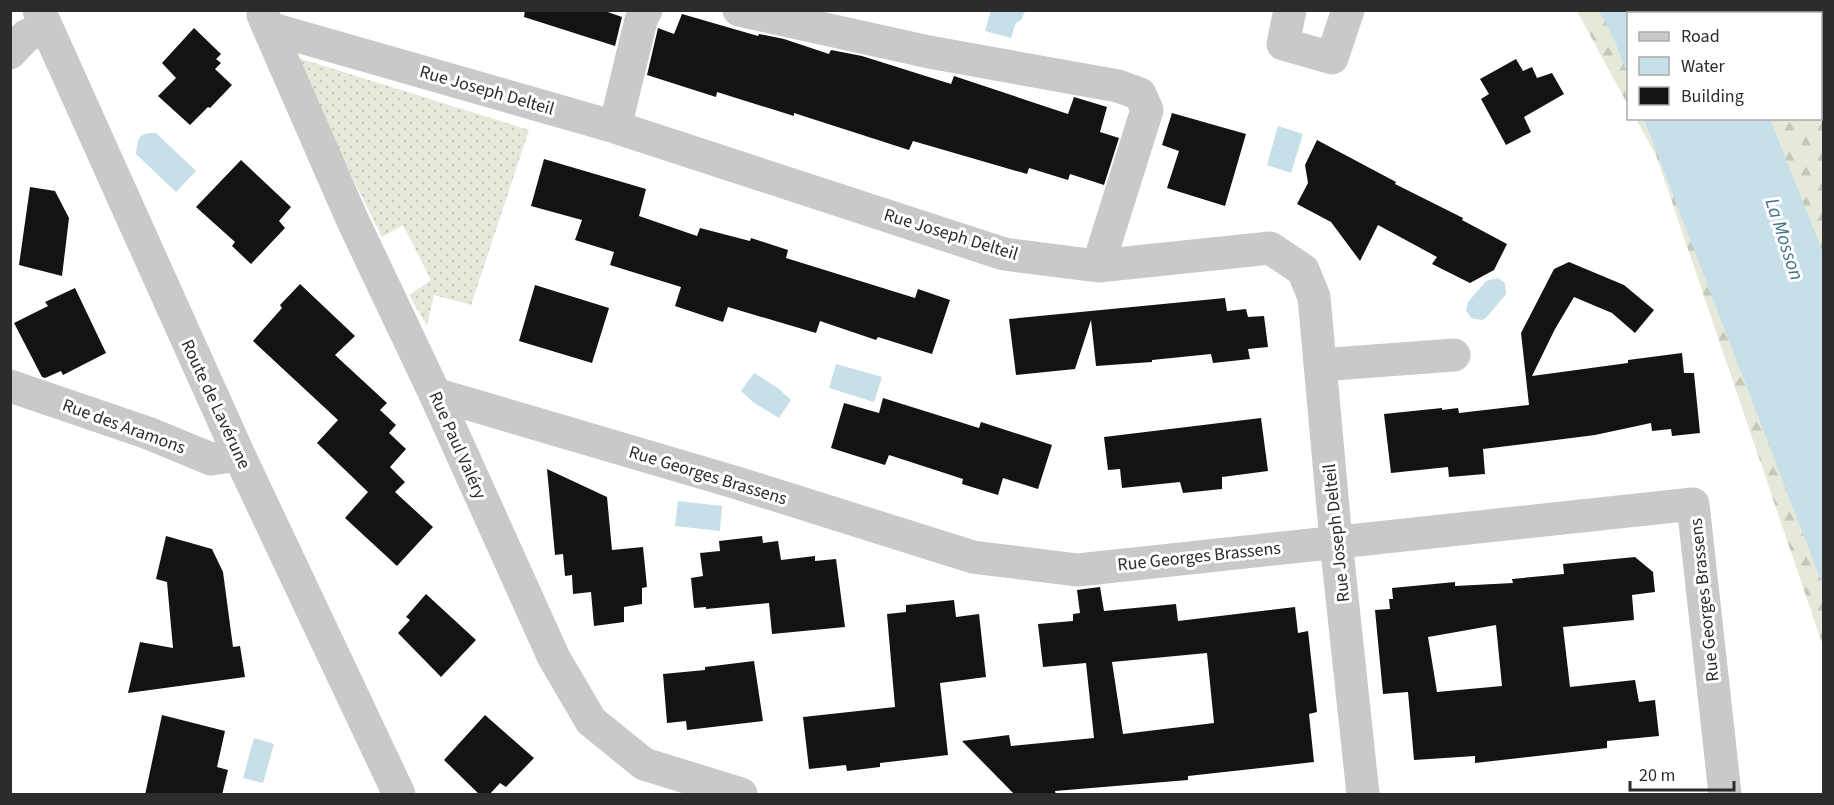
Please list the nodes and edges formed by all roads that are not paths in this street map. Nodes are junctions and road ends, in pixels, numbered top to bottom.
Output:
1 (646, 10) edge
2 (739, 10) edge
3 (1290, 10) edge
4 (1348, 10) edge
5 (42, 19) edge
6 (265, 19) edge
7 (10, 52) edge
8 (615, 127) junction
9 (1098, 266) junction
10 (1454, 355) dead end
11 (1320, 365) junction
12 (10, 386) edge
13 (435, 394) junction
14 (239, 455) junction
15 (1336, 541) junction
16 (399, 795) edge
17 (741, 795) edge
18 (1363, 795) edge
19 (1725, 795) edge

1 - 8 street
2 - 9 street
3 - 4 street
5 - 7 street
5 - 14 street, Route de Lavérune
6 - 8 street, Rue Joseph Delteil
6 - 13 street, Rue Paul Valéry
8 - 9 street, Rue Joseph Delteil
9 - 11 street, Rue Joseph Delteil
10 - 11 street
11 - 15 street, Rue Joseph Delteil
12 - 14 street, Rue des Aramons
13 - 15 street, Rue Georges Brassens
13 - 17 street, Rue Paul Valéry
14 - 16 street, Route de Lavérune
15 - 18 street, Rue Joseph Delteil
15 - 19 street, Rue Georges Brassens

